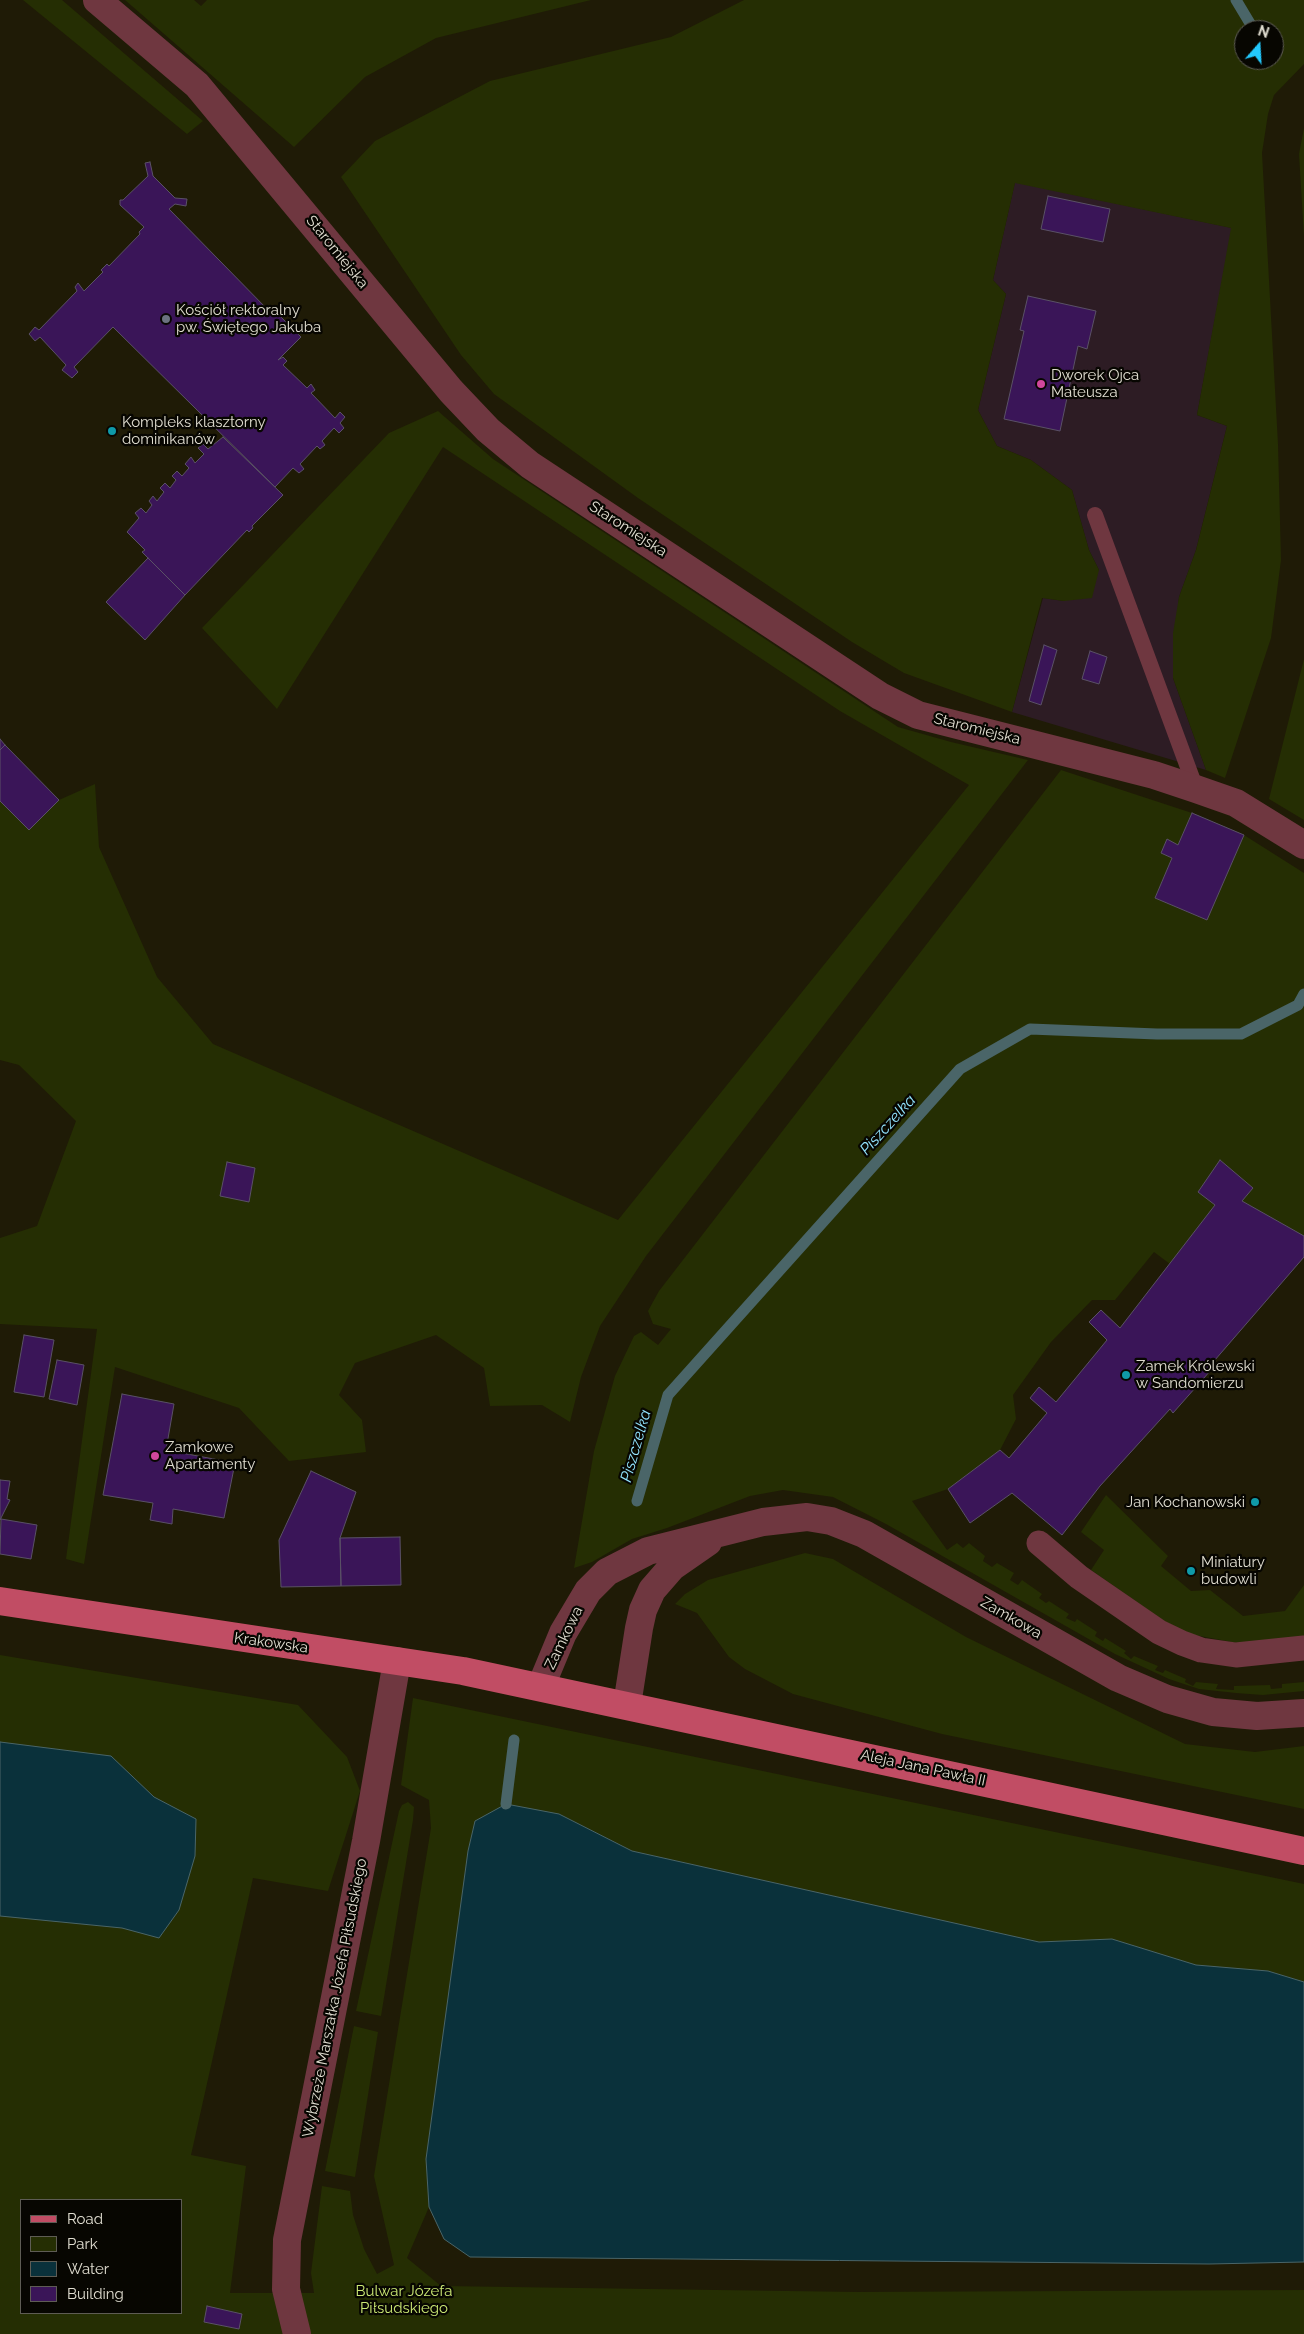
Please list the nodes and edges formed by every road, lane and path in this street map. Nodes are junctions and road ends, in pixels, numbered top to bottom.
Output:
1 (97, 0) edge
2 (1095, 515) dead end
3 (1196, 789) junction
4 (1304, 845) edge
5 (723, 1532) junction
6 (1039, 1543) dead end
7 (0, 1601) edge
8 (1304, 1648) edge
9 (397, 1661) junction
10 (541, 1686) junction
11 (627, 1705) junction
12 (1304, 1713) edge
13 (1304, 1851) edge
14 (297, 2334) edge

1 - 3 street, Staromiejska
2 - 3 lane
3 - 4 street, Staromiejska
5 - 10 street, Zamkowa
5 - 11 street, Zamkowa
5 - 12 street, Zamkowa
6 - 8 street
7 - 9 main road, Krakowska
9 - 10 main road, Krakowska
9 - 14 street, Wybrzeże Marszałka Józefa Piłsudskiego
10 - 11 main road, Aleja Jana Pawła II
11 - 13 main road, Aleja Jana Pawła II

